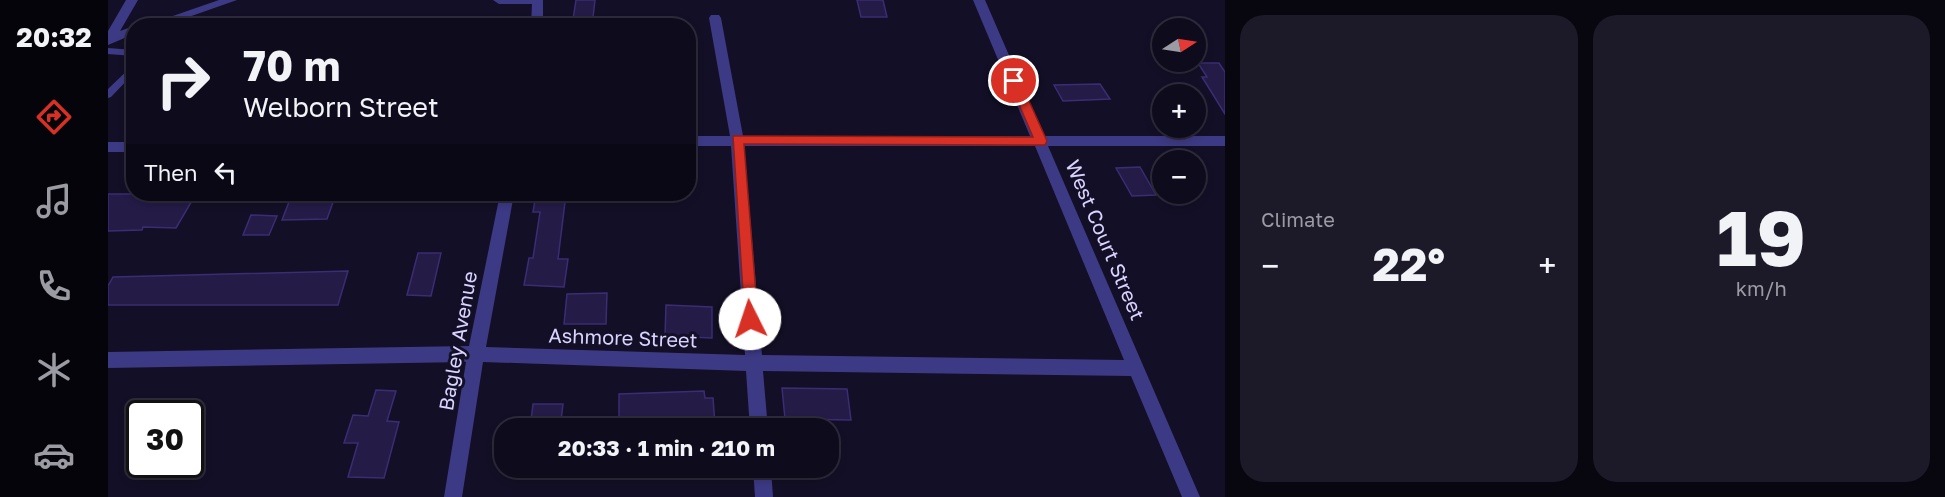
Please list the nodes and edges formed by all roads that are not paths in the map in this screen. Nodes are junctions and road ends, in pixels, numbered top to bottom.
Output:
1 (132, 0) edge
2 (231, 0) edge
3 (499, 0) edge
4 (979, 0) edge
5 (174, 18) edge
6 (537, 18) edge
7 (715, 18) dead end
8 (126, 33) edge
9 (109, 39) edge
10 (108, 51) edge
11 (126, 52) edge
12 (126, 76) edge
13 (108, 95) edge
14 (737, 140) junction
15 (696, 141) edge
16 (1041, 141) junction
17 (1225, 141) edge
18 (108, 147) edge
19 (126, 147) edge
20 (506, 201) edge
21 (476, 354) junction
22 (108, 360) edge
23 (754, 363) junction
24 (1137, 368) junction
25 (758, 418) edge
26 (763, 478) edge
27 (453, 497) edge
28 (764, 497) edge
29 (1191, 497) edge

1 - 9 street
2 - 5 street
3 - 6 street
4 - 16 street, West Court Street
7 - 14 street
8 - 9 street
10 - 11 lane
12 - 13 lane
14 - 15 street
14 - 16 street
14 - 23 street
16 - 17 street
16 - 24 street, West Court Street
18 - 19 street
20 - 21 street, Bagley Avenue
21 - 22 street, Ashmore Street
21 - 23 street, Ashmore Street
21 - 27 street, Bagley Avenue
23 - 24 street, Ashmore Street
23 - 25 street
24 - 29 street, West Court Street
26 - 28 street

